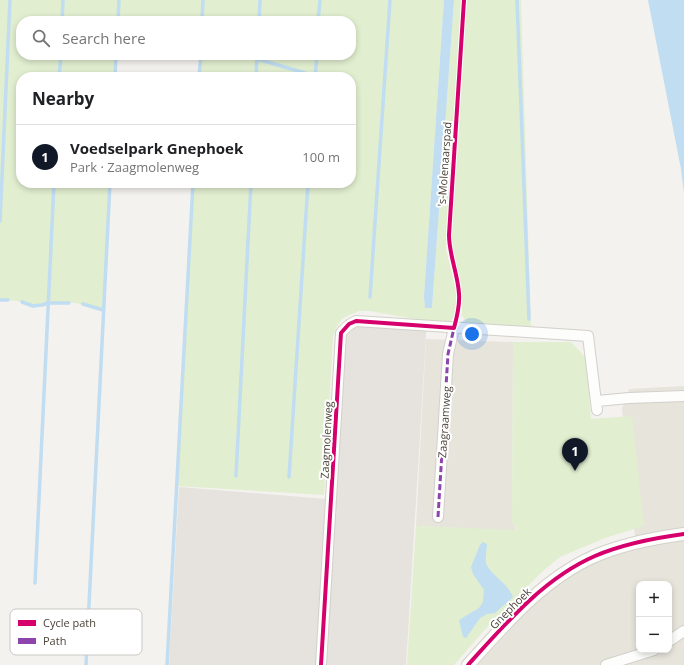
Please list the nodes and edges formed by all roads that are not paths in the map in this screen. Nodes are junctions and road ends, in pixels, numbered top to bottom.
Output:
1 (454, 328) junction
2 (684, 396) edge
3 (438, 518) dead end
4 (684, 534) edge
5 (684, 631) edge
6 (672, 639) edge
7 (644, 653) edge
8 (321, 665) edge
9 (468, 665) edge
10 (606, 665) edge

1 - 2 street, Zaagmolenweg
1 - 3 street, Zaagraamweg
1 - 8 street, Zaagmolenweg
4 - 9 street, Gnephoek
5 - 6 street
7 - 10 street

